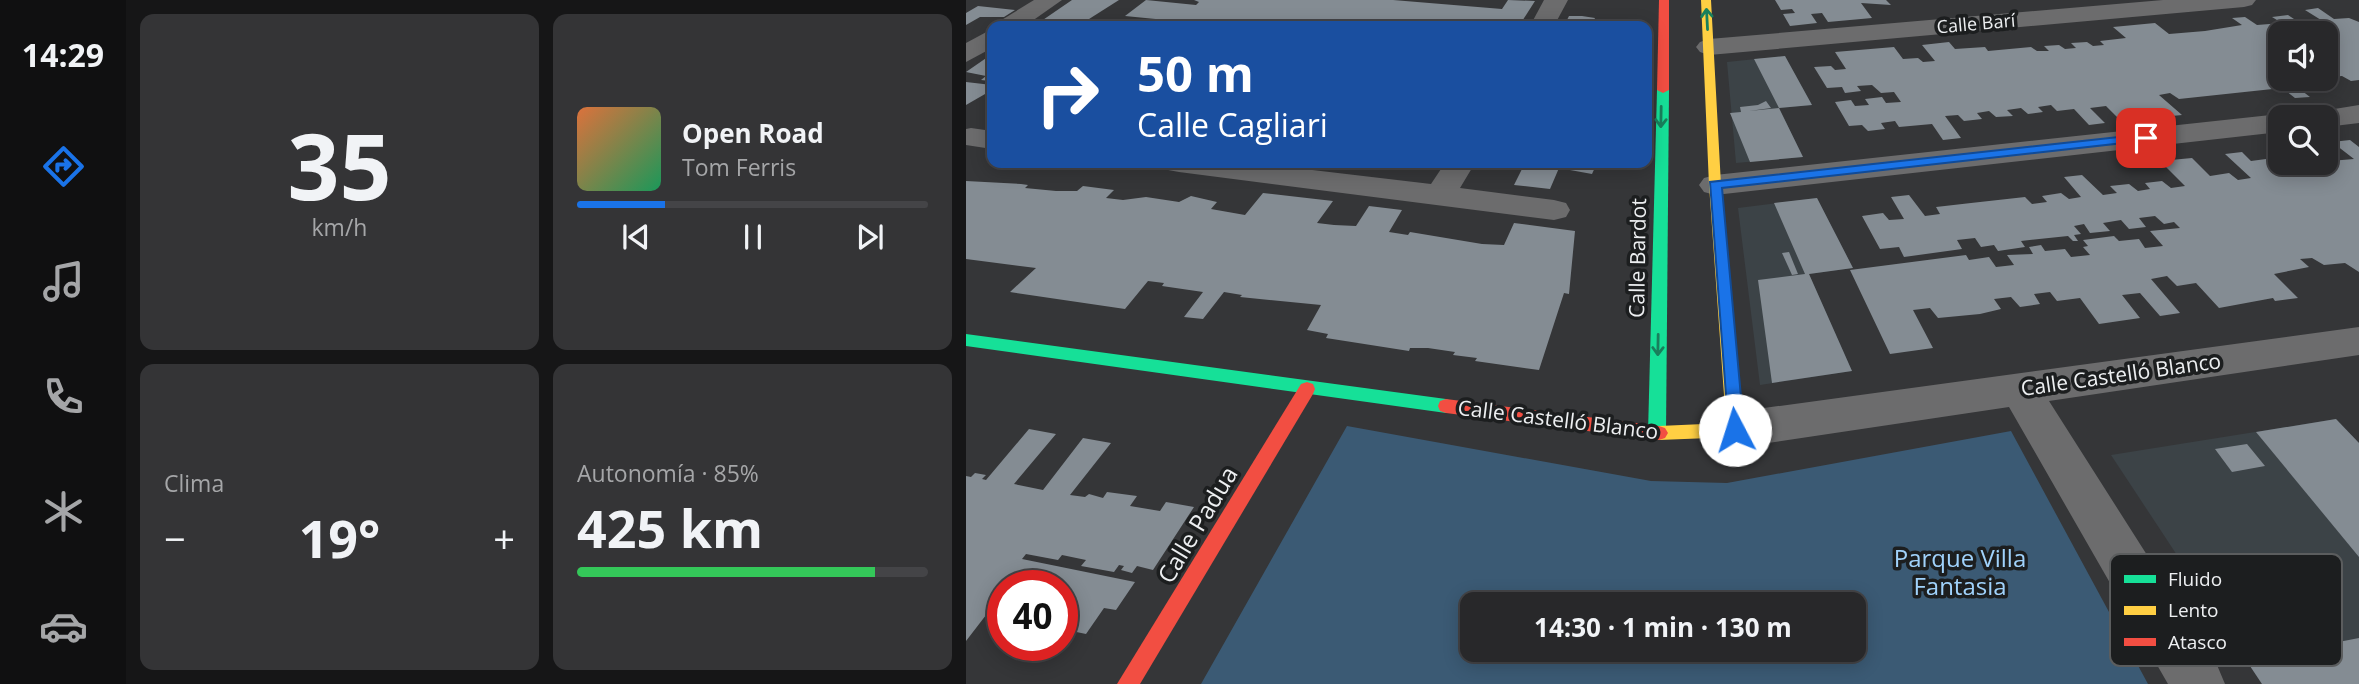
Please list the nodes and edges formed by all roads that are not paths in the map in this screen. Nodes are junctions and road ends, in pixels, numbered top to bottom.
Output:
1 (1556, 0) edge
2 (1664, 0) edge
3 (1706, 0) edge
4 (2244, 0) edge
5 (1041, 1) edge
6 (1015, 21) edge
7 (1545, 21) edge
8 (987, 40) edge
9 (1709, 47) junction
10 (966, 54) edge
11 (1654, 88) edge
12 (2359, 114) edge
13 (2338, 117) edge
14 (2268, 124) edge
15 (1220, 168) edge
16 (1457, 168) edge
17 (1715, 185) junction
18 (1440, 195) junction
19 (1554, 209) dead end
20 (966, 340) edge
21 (2359, 341) edge
22 (1307, 389) junction
23 (2020, 389) junction
24 (1735, 430) junction
25 (1657, 433) junction
26 (2120, 554) edge
27 (2187, 666) edge
28 (1128, 684) edge
29 (2198, 684) edge

1 - 7 street
2 - 11 street, Calle Bardot
9 -> 3 street
4 - 9 street, Calle Barí
5 - 6 street
8 - 10 street
9 - 17 street
11 -> 25 street, Calle Bardot
12 - 13 street
14 - 17 street
15 - 18 street
16 - 18 street
17 - 24 street
18 - 19 street
20 - 22 street, Calle Castelló Blanco
21 - 23 street, Calle Castelló Blanco
22 - 25 street, Calle Castelló Blanco
22 - 28 street, Calle Padua
23 - 24 street, Calle Castelló Blanco
23 - 26 street
24 - 25 street, Calle Castelló Blanco
27 - 29 street

